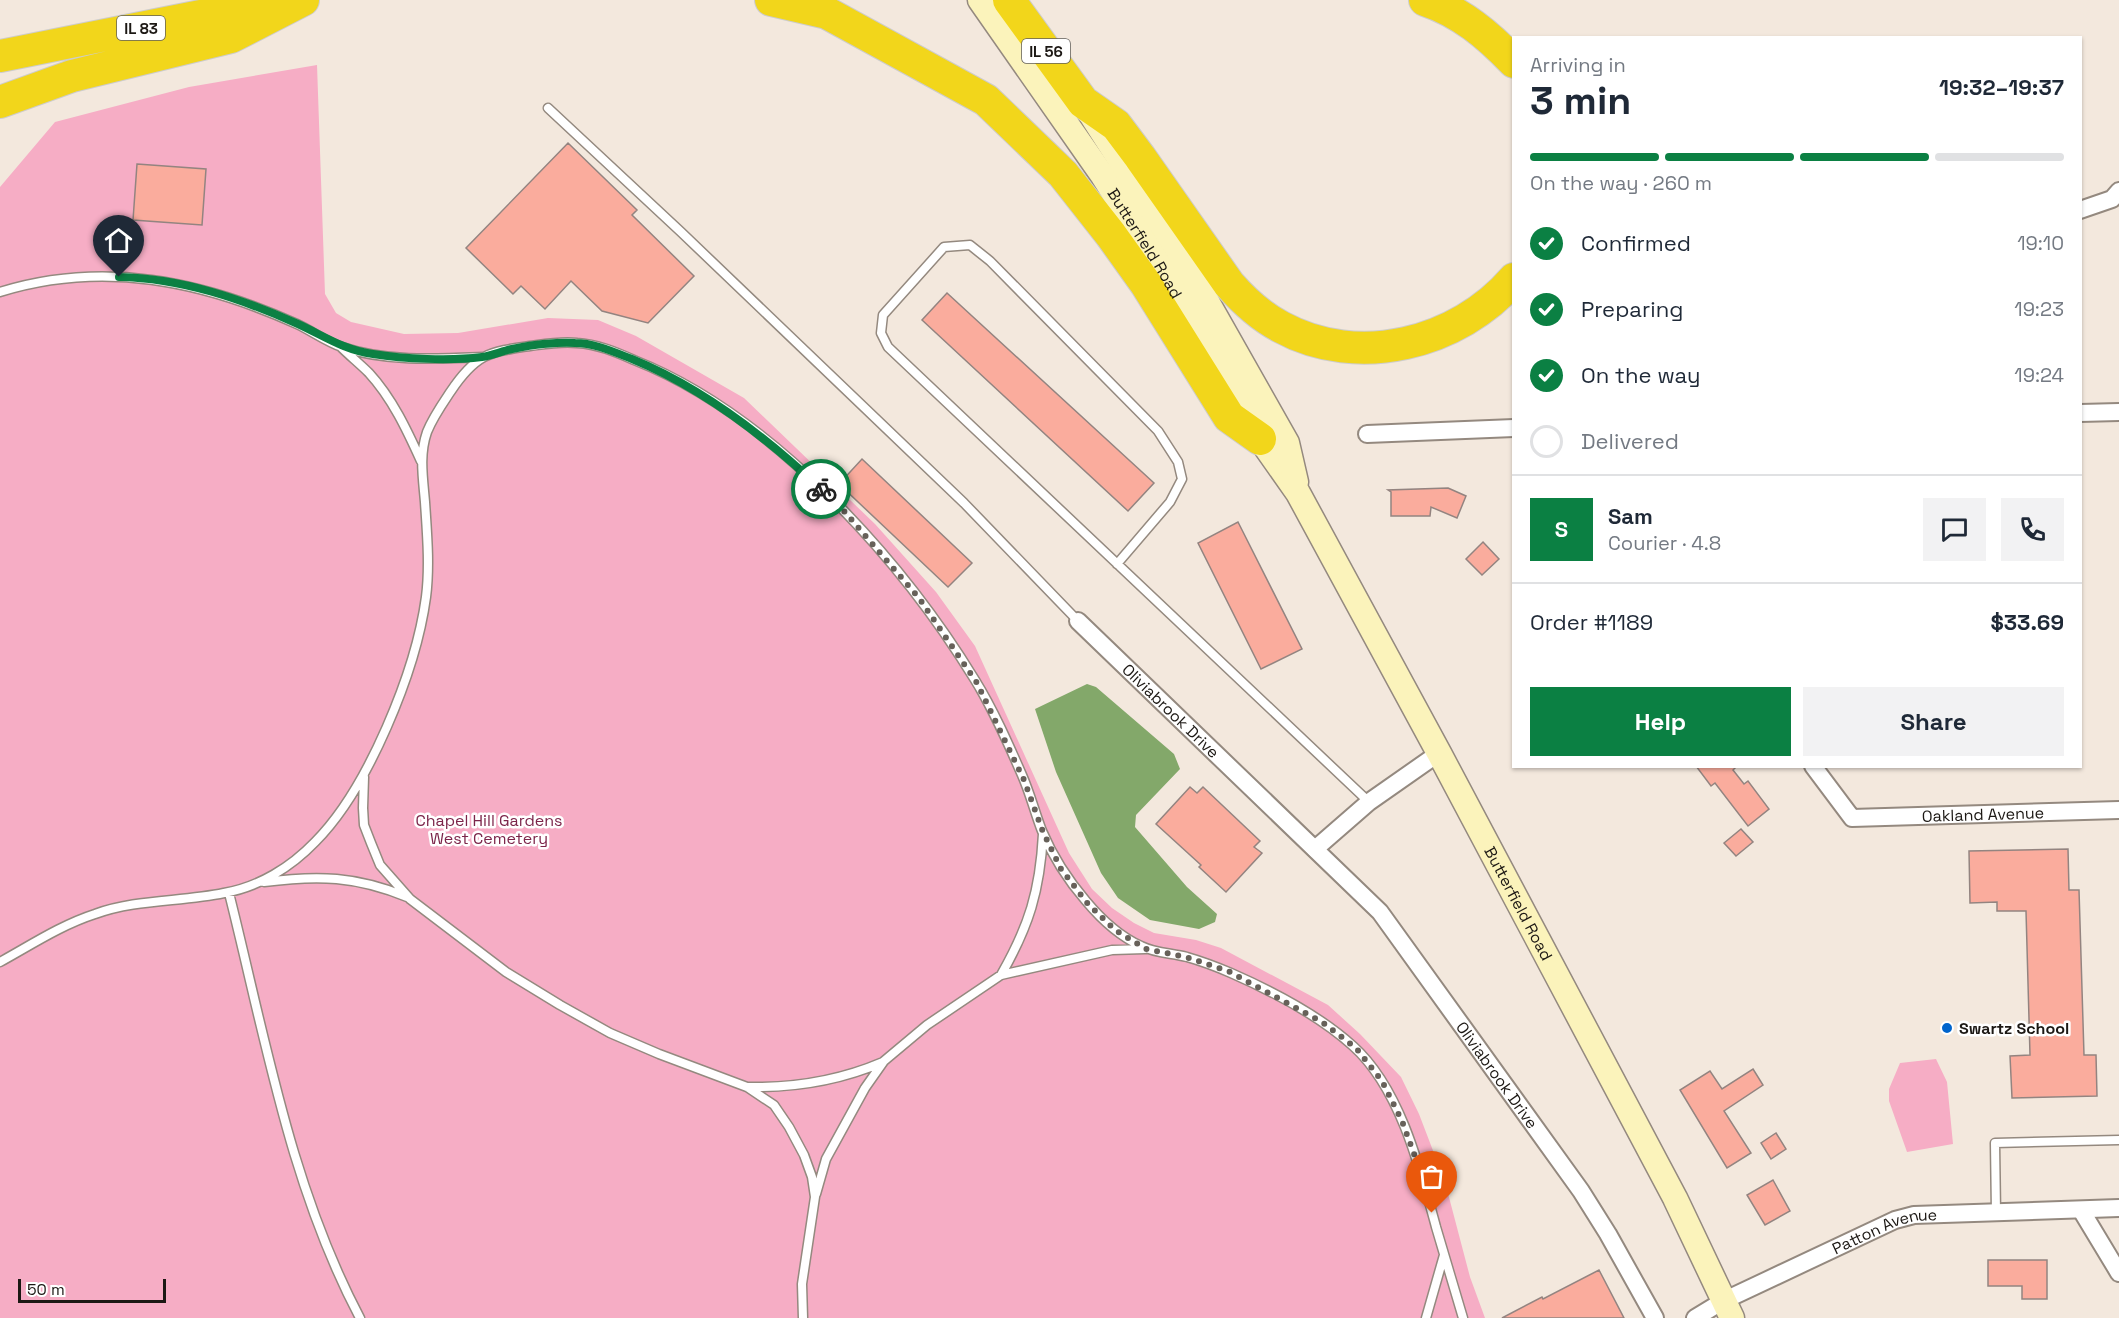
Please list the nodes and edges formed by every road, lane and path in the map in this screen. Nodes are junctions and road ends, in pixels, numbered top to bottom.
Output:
1 (281, 0) edge
2 (303, 0) edge
3 (771, 0) edge
4 (980, 0) edge
5 (1008, 0) edge
6 (1425, 0) edge
7 (0, 56) edge
8 (1512, 60) edge
9 (0, 102) edge
10 (1083, 102) junction
11 (548, 108) dead end
12 (2119, 191) edge
13 (2082, 209) edge
14 (1512, 281) edge
15 (0, 292) edge
16 (341, 347) junction
17 (483, 357) junction
18 (2119, 412) edge
19 (2082, 413) edge
20 (1512, 428) edge
21 (1367, 434) dead end
22 (1260, 440) junction
23 (422, 462) junction
24 (1298, 493) junction
25 (1117, 564) junction
26 (1078, 621) joint
27 (1439, 753) junction
28 (1814, 768) edge
29 (364, 773) junction
30 (1369, 802) junction
31 (2119, 810) edge
32 (1043, 832) junction
33 (1315, 849) junction
34 (257, 883) junction
35 (229, 893) junction
36 (410, 899) junction
37 (1146, 949) junction
38 (0, 962) edge
39 (1001, 975) junction
40 (884, 1061) junction
41 (747, 1087) junction
42 (2119, 1140) edge
43 (815, 1197) junction
44 (2119, 1208) edge
45 (2086, 1209) junction
46 (1996, 1213) junction
47 (1444, 1254) junction
48 (2119, 1273) edge
49 (1728, 1310) edge
50 (360, 1318) edge
51 (803, 1318) edge
52 (1426, 1318) edge
53 (1463, 1318) edge
54 (1655, 1318) edge
55 (1695, 1318) edge

1 - 7 highway, IL 83
2 - 9 highway
3 - 22 highway
4 - 22 main road, Butterfield Road / IL 56
5 - 10 highway, Butterfield Road / IL 56
6 - 8 highway
10 - 14 highway
10 - 24 main road, Butterfield Road / IL 56
11 - 26 lane
12 - 13 street
15 - 16 lane
16 - 17 lane
16 - 23 lane
17 - 23 lane
17 - 32 lane
18 - 19 street
20 - 21 street
22 - 24 main road, Butterfield Road / IL 56
23 - 29 lane
24 - 27 main road, Butterfield Road / IL 56
25 - 25 lane
25 - 30 lane
26 - 33 street, Oliviabrook Drive
27 - 30 street
27 - 49 main road, Butterfield Road / IL 56
28 - 31 street, Oakland Avenue
29 - 34 lane
29 - 36 lane
30 - 33 street
32 - 37 lane
32 - 39 lane
33 - 54 street, Oliviabrook Drive
34 - 35 lane
34 - 36 lane
35 - 38 lane
35 - 50 lane
36 - 41 lane
37 - 39 lane
37 - 47 lane
39 - 40 lane
40 - 41 lane
40 - 43 lane
41 - 43 lane
42 - 46 lane
43 - 51 lane
44 - 45 street, Patton Avenue
45 - 46 street, Patton Avenue
45 - 48 street
46 - 49 street, Patton Avenue
47 - 52 lane
47 - 53 lane
49 - 55 street, Patton Avenue

